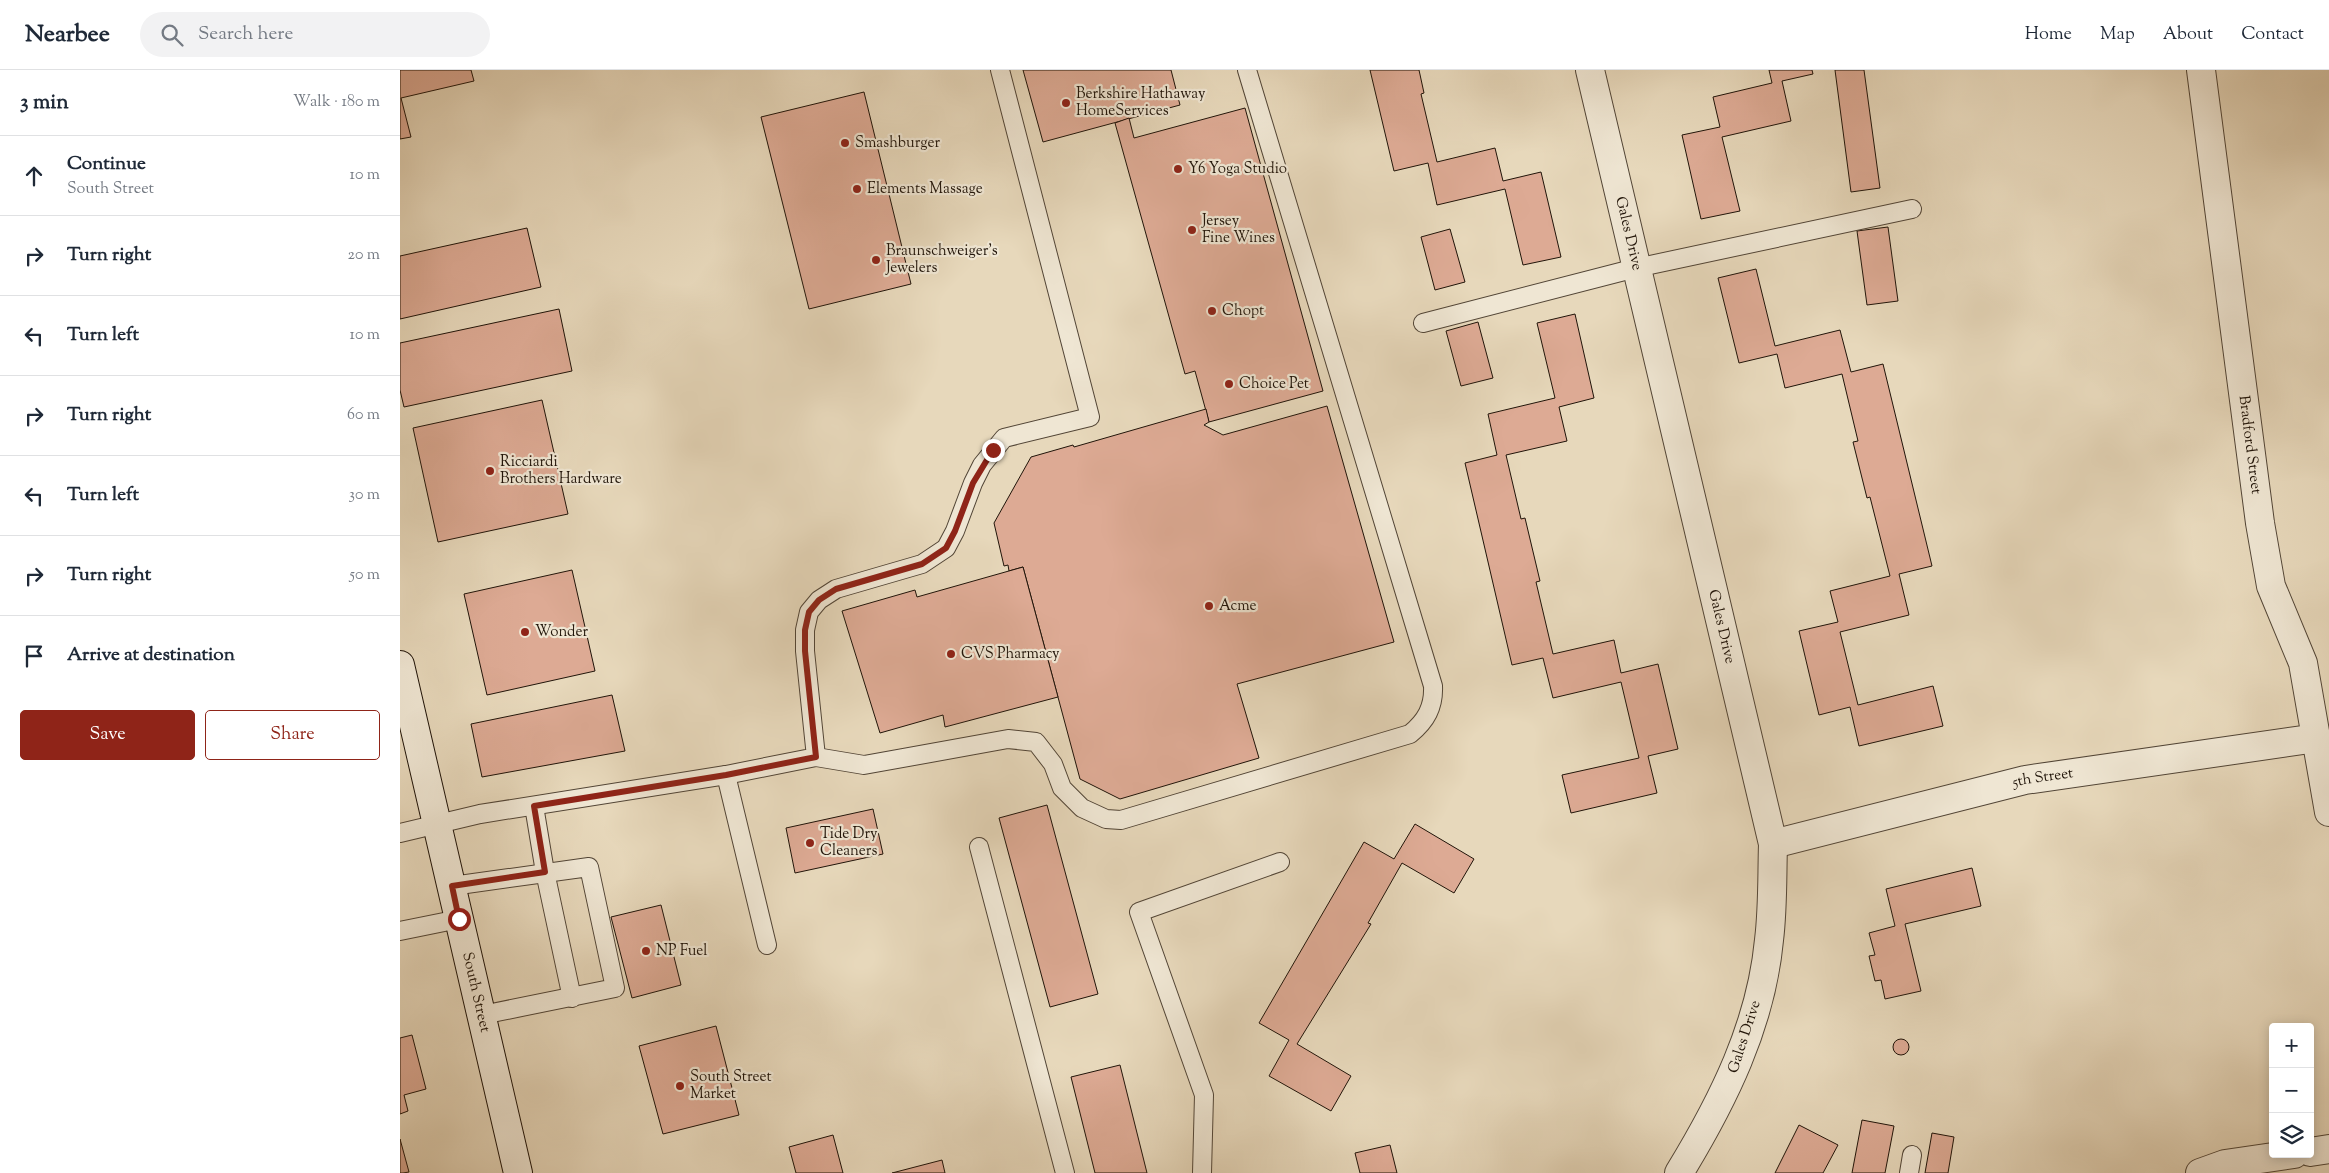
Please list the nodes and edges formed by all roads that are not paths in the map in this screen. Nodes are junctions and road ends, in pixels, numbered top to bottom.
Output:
1 (1000, 70) edge
2 (1247, 70) edge
3 (1590, 70) edge
4 (2200, 70) edge
5 (1912, 209) dead end
6 (1636, 268) junction
7 (1423, 323) dead end
8 (400, 665) edge
9 (2317, 738) junction
10 (816, 757) junction
11 (726, 775) junction
12 (534, 806) junction
13 (2329, 812) edge
14 (437, 825) junction
15 (400, 833) edge
16 (1773, 844) junction
17 (979, 847) dead end
18 (1280, 862) dead end
19 (545, 872) junction
20 (452, 886) junction
21 (459, 919) junction
22 (400, 931) edge
23 (767, 944) dead end
24 (572, 998) junction
25 (482, 1016) junction
26 (2329, 1150) edge
27 (2314, 1152) edge
28 (1912, 1155) dead end
29 (2269, 1158) edge
30 (518, 1173) edge
31 (1065, 1173) edge
32 (1202, 1173) edge
33 (1679, 1173) edge
34 (1909, 1173) edge
35 (2200, 1173) edge

1 - 10 lane
2 - 10 lane
3 - 6 street, Gales Drive
4 - 9 street, Bradford Street
5 - 6 lane
6 - 7 lane
6 - 16 street, Gales Drive
8 - 14 street, South Street
9 - 13 street, Bradford Street
9 - 16 street, 5th Street
10 - 11 lane
11 - 12 lane
11 - 23 lane
12 - 14 lane
12 - 19 lane
14 - 15 lane
14 - 20 street, South Street
16 - 33 street, Gales Drive
17 - 31 lane
18 - 32 lane
19 - 20 lane
19 - 24 lane
19 - 24 lane
20 - 21 street, South Street
21 - 22 lane
21 - 25 street, South Street
24 - 25 lane
25 - 30 street, South Street
26 - 27 street
28 - 34 lane
29 - 35 street

